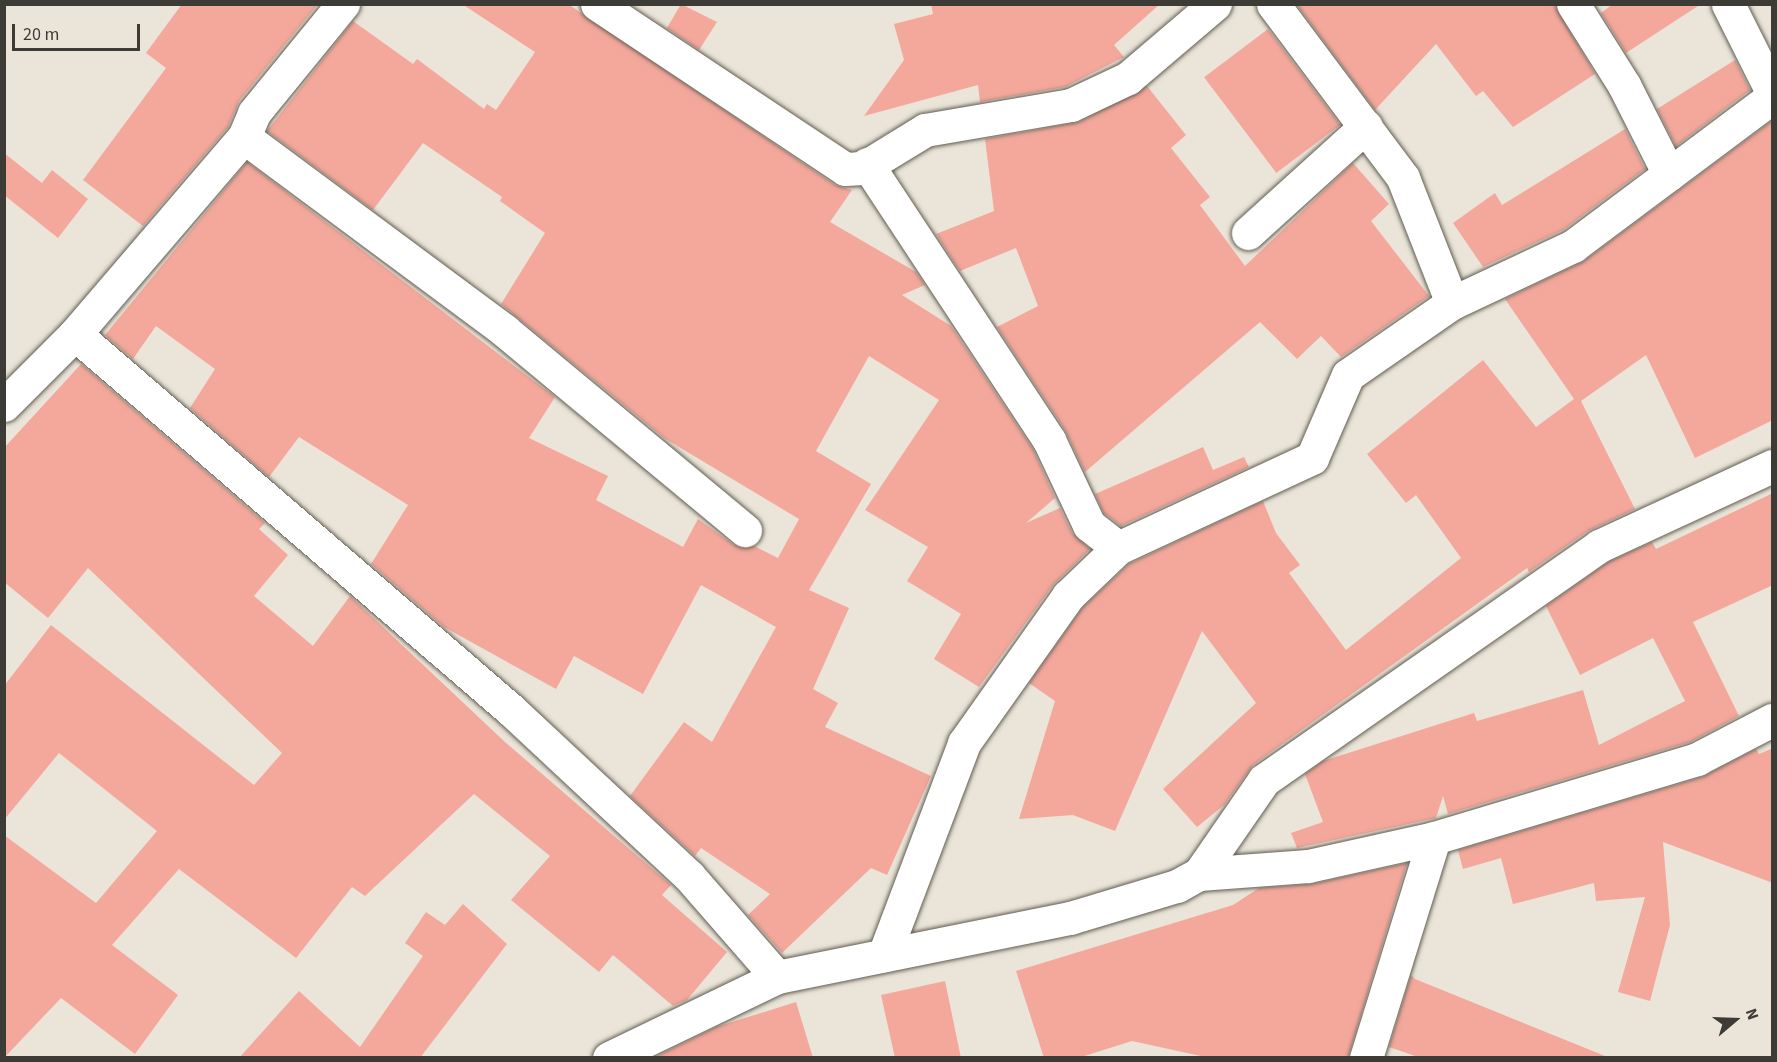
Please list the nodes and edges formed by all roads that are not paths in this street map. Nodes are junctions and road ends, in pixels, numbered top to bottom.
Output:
1 (343, 4) edge
2 (597, 4) edge
3 (1215, 4) edge
4 (1273, 4) edge
5 (1573, 4) edge
6 (1728, 4) edge
7 (1773, 92) edge
8 (1773, 97) edge
9 (1366, 126) junction
10 (244, 137) junction
11 (867, 164) junction
12 (1669, 174) junction
13 (1248, 232) dead end
14 (1452, 303) junction
15 (75, 334) junction
16 (4, 405) edge
17 (1773, 466) edge
18 (745, 530) dead end
19 (1118, 548) junction
20 (1773, 720) edge
21 (1434, 838) junction
22 (1200, 874) junction
23 (884, 956) junction
24 (777, 977) junction
25 (609, 1058) edge
26 (1366, 1058) edge

1 - 10 street
2 - 11 street
3 - 11 street
4 - 9 street
5 - 12 street
6 - 7 street
8 - 12 street
9 - 13 street
9 - 14 street
10 - 15 street
10 - 18 street
11 - 19 street
12 - 14 street
14 - 19 street
15 - 16 street
15 - 24 street
17 - 22 street
19 - 23 street
20 - 21 street
21 - 22 street
21 - 26 street
22 - 23 street
23 - 24 street
24 - 25 street

